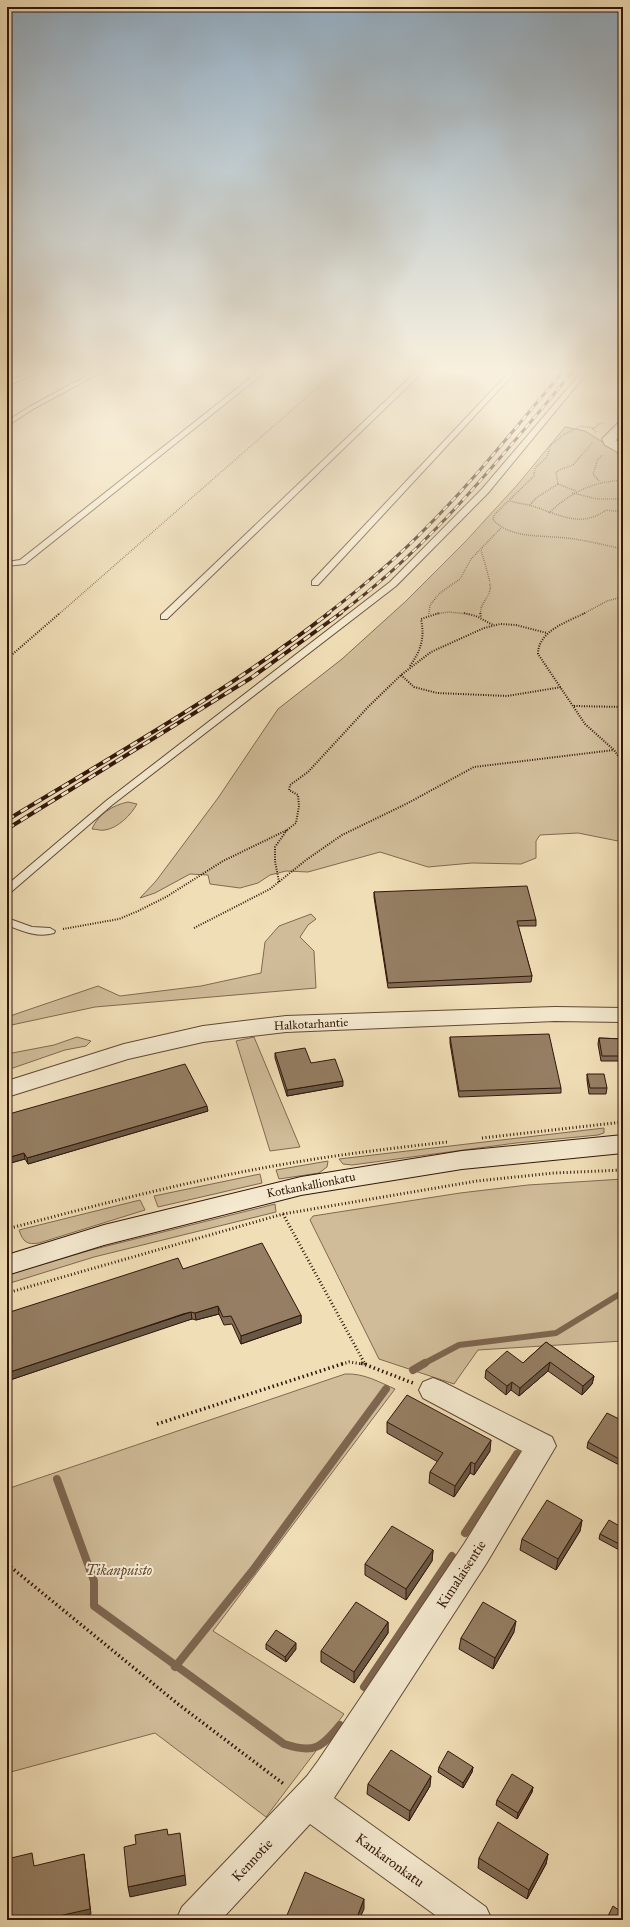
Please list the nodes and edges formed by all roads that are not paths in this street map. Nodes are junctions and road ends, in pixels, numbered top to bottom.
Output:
1 (153, 458) edge
2 (330, 458) edge
3 (432, 458) edge
4 (513, 458) edge
5 (7, 564) edge
6 (315, 583) dead end
7 (164, 616) dead end
8 (7, 890) edge
9 (7, 921) edge
10 (50, 931) road end
11 (623, 1015) edge
12 (7, 1089) edge
13 (623, 1144) edge
14 (7, 1265) edge
15 (433, 1390) road end
16 (308, 1800) junction
17 (195, 1920) edge
18 (473, 1920) edge

1 - 5 lane
2 - 7 lane
3 - 6 lane
4 - 8 lane
9 - 10 lane
11 - 12 street, Halkotarhantie
13 - 14 street, Kotkankallionkatu
15 - 16 street, Kimalaisentie
16 - 17 street, Kennotie
16 - 18 street, Kankaronkatu

